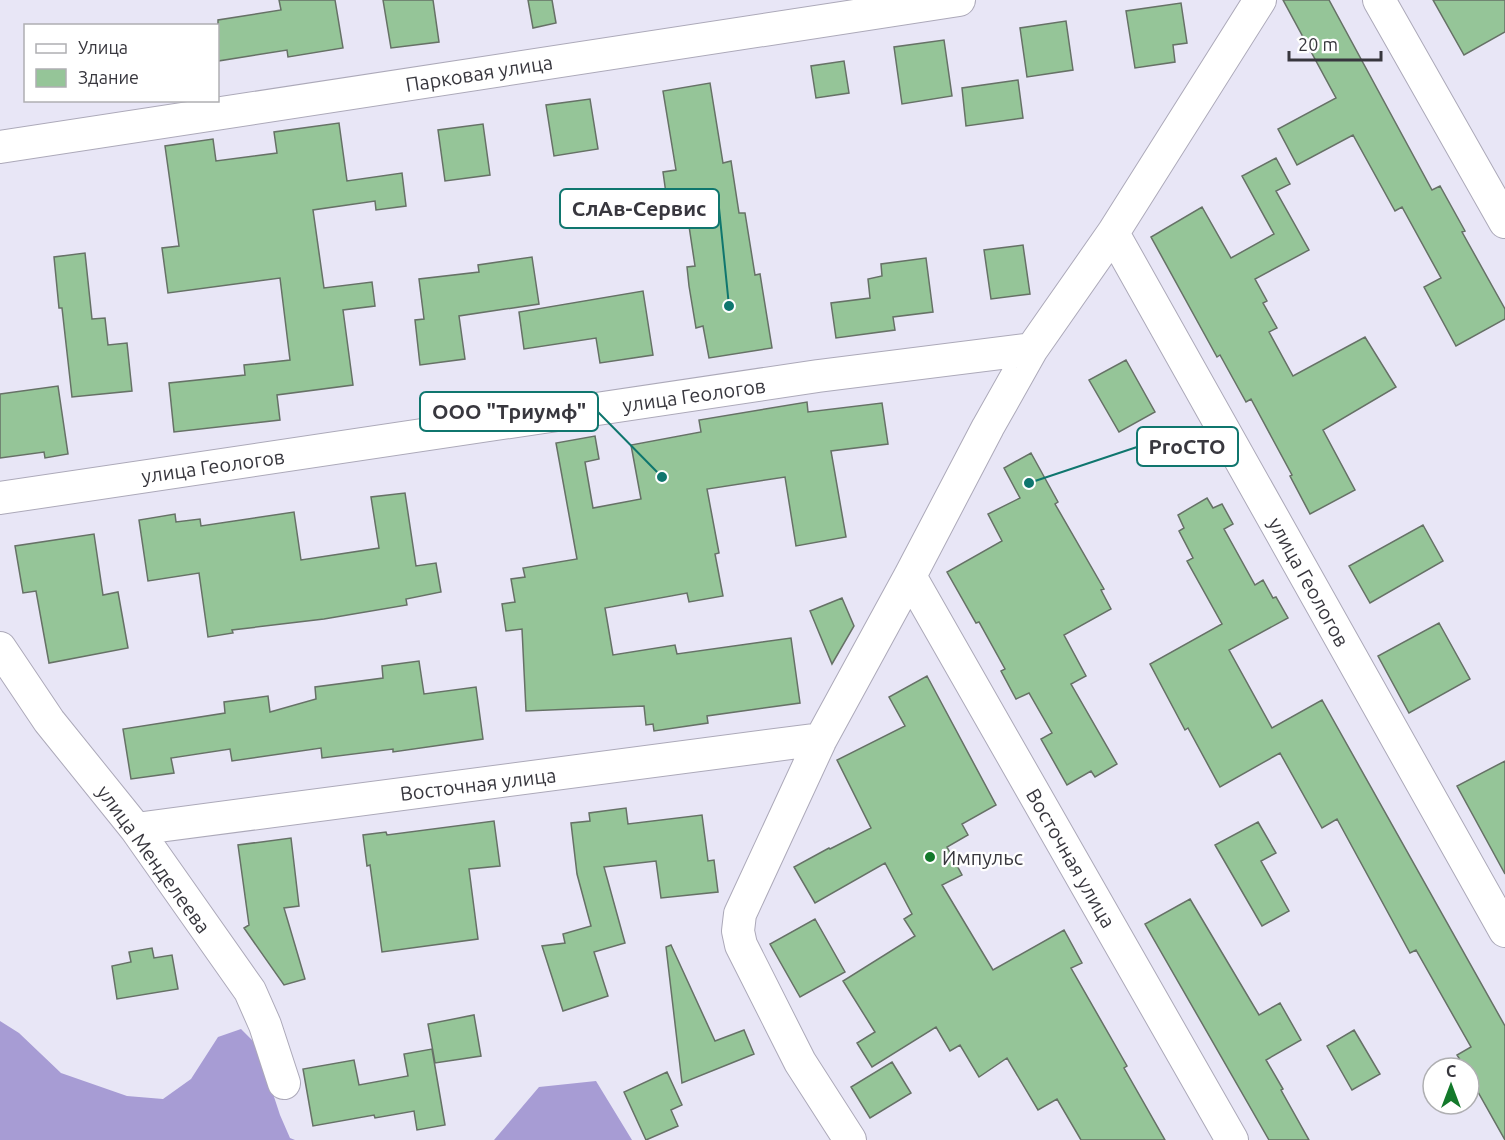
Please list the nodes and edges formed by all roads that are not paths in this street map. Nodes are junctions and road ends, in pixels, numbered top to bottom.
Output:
1 (959, 0) edge
2 (1260, 0) edge
3 (1379, 0) edge
4 (0, 147) edge
5 (1505, 222) edge
6 (1113, 233) junction
7 (1032, 349) junction
8 (0, 498) edge
9 (910, 576) junction
10 (0, 648) edge
11 (820, 739) junction
12 (136, 829) junction
13 (1505, 931) edge
14 (284, 1083) dead end
15 (849, 1140) edge
16 (1232, 1140) edge

1 - 4 street, Парковая улица
2 - 6 street
3 - 5 street
6 - 7 street
6 - 13 street, улица Геологов
7 - 8 street, улица Геологов
7 - 9 street
9 - 11 street
9 - 16 street, Восточная улица
10 - 12 street, улица Менделеева
11 - 12 street, Восточная улица
11 - 15 street
12 - 14 street, улица Менделеева

